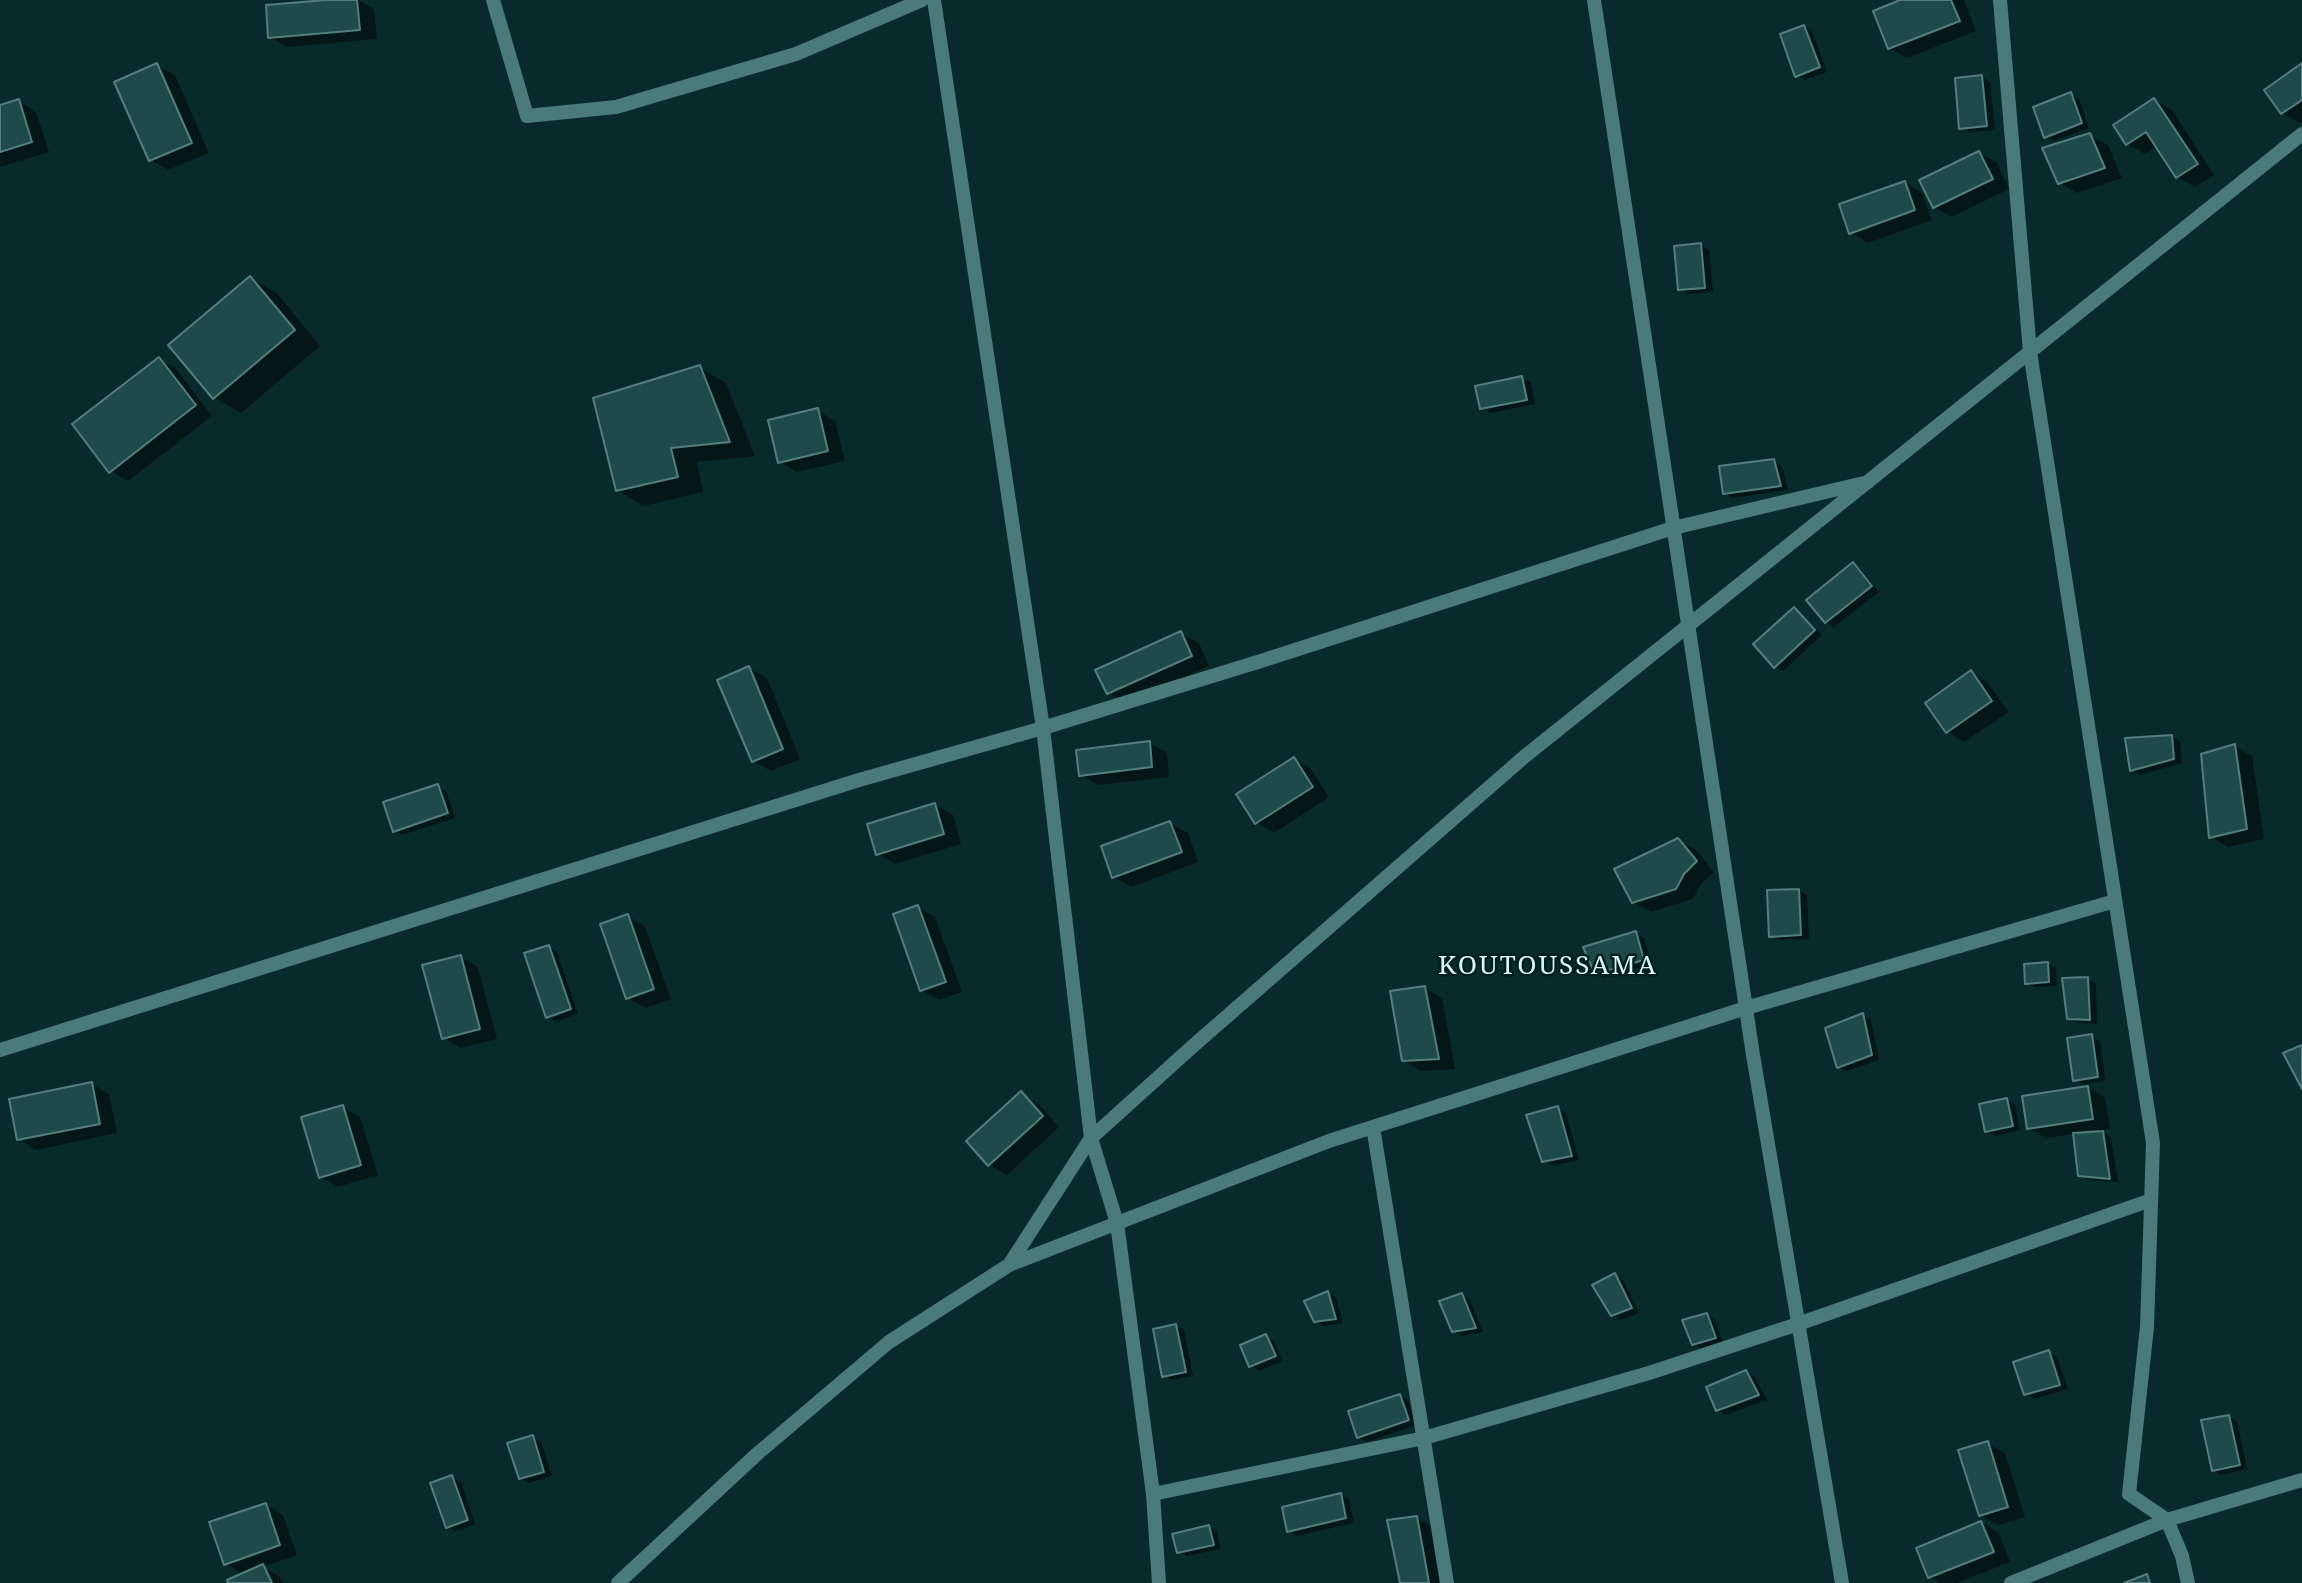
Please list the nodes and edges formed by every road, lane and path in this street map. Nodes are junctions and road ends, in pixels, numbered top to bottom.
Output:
1 (493, 0) edge
2 (922, 0) edge
3 (934, 0) edge
4 (1594, 0) edge
5 (2000, 0) edge
6 (2302, 134) edge
7 (2031, 352) junction
8 (1868, 482) junction
9 (1674, 528) junction
10 (1688, 626) junction
11 (1043, 728) junction
12 (2115, 901) junction
13 (1746, 1009) junction
14 (0, 1050) edge
15 (1373, 1127) junction
16 (1091, 1138) junction
17 (2151, 1200) junction
18 (1117, 1223) junction
19 (1009, 1265) junction
20 (1798, 1324) junction
21 (1424, 1438) junction
22 (2302, 1480) edge
23 (1153, 1494) junction
24 (2167, 1520) junction
25 (618, 1583) edge
26 (1159, 1583) edge
27 (1447, 1583) edge
28 (1842, 1583) edge
29 (2011, 1583) edge
30 (2188, 1583) edge

1 - 2 street
3 - 11 street
4 - 9 street
5 - 7 street
6 - 7 street
7 - 8 street
7 - 12 street
8 - 9 street
8 - 10 street
9 - 10 street
9 - 11 street
10 - 13 street
10 - 16 street
11 - 14 street
11 - 16 street
12 - 13 street
12 - 17 street
13 - 15 street
13 - 20 street
15 - 18 street
15 - 21 street
16 - 18 street
16 - 19 street
17 - 20 street
17 - 24 street
18 - 19 street
18 - 23 street
19 - 25 street
20 - 21 street
20 - 28 street
21 - 23 street
21 - 27 street
22 - 24 street
23 - 26 street
24 - 29 street
24 - 30 street

